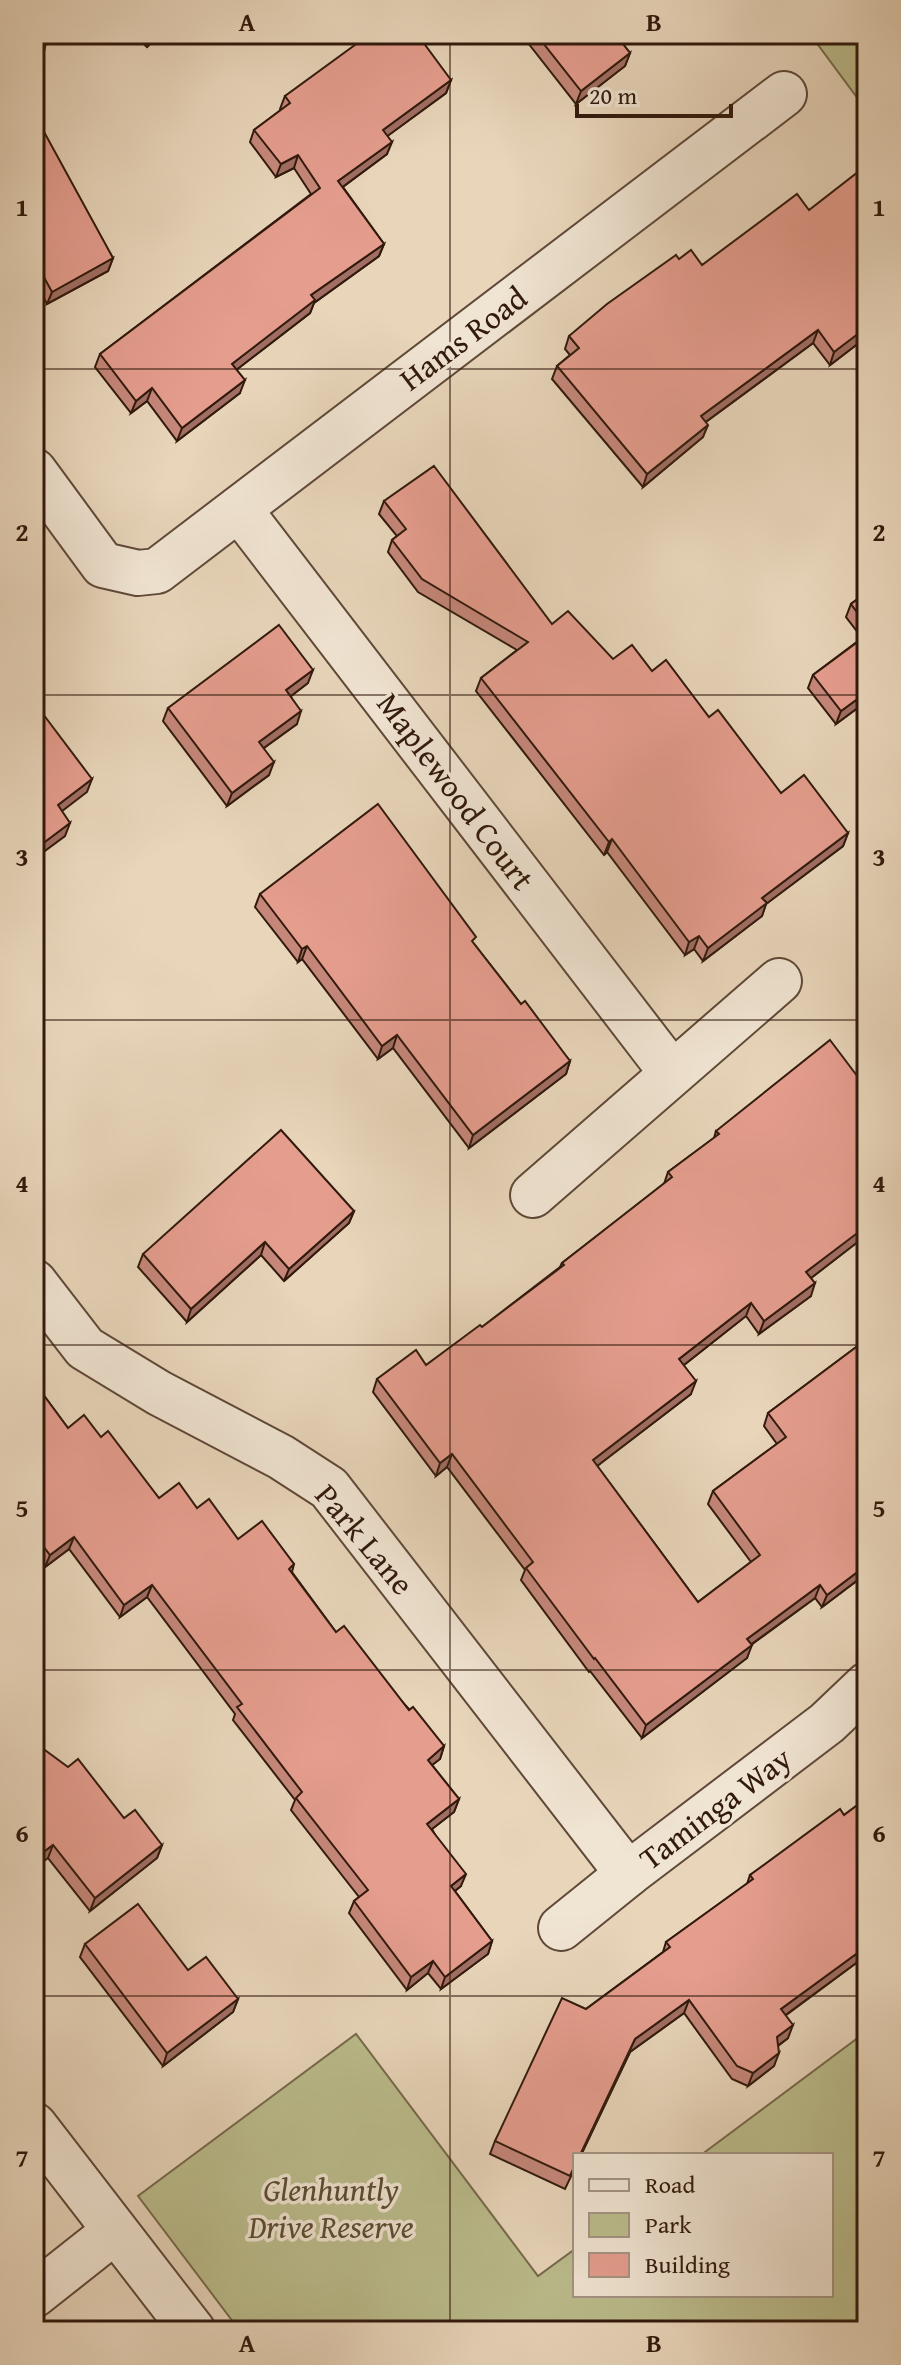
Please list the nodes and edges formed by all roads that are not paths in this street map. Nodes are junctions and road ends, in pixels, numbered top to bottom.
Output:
1 (784, 94) dead end
2 (34, 471) edge
3 (239, 509) junction
4 (779, 981) dead end
5 (672, 1073) junction
6 (533, 1195) dead end
7 (34, 1282) edge
8 (867, 1685) edge
9 (628, 1874) junction
10 (561, 1928) dead end
11 (34, 2125) edge
12 (115, 2231) junction
13 (34, 2295) edge
14 (193, 2331) edge

1 - 3 street, Hams Road
2 - 3 street, Hams Road
3 - 5 street, Maplewood Court
4 - 5 street
5 - 6 street
7 - 9 street, Park Lane
8 - 9 street, Taminga Way
9 - 10 street, Taminga Way
11 - 12 street
12 - 13 street
12 - 14 street

